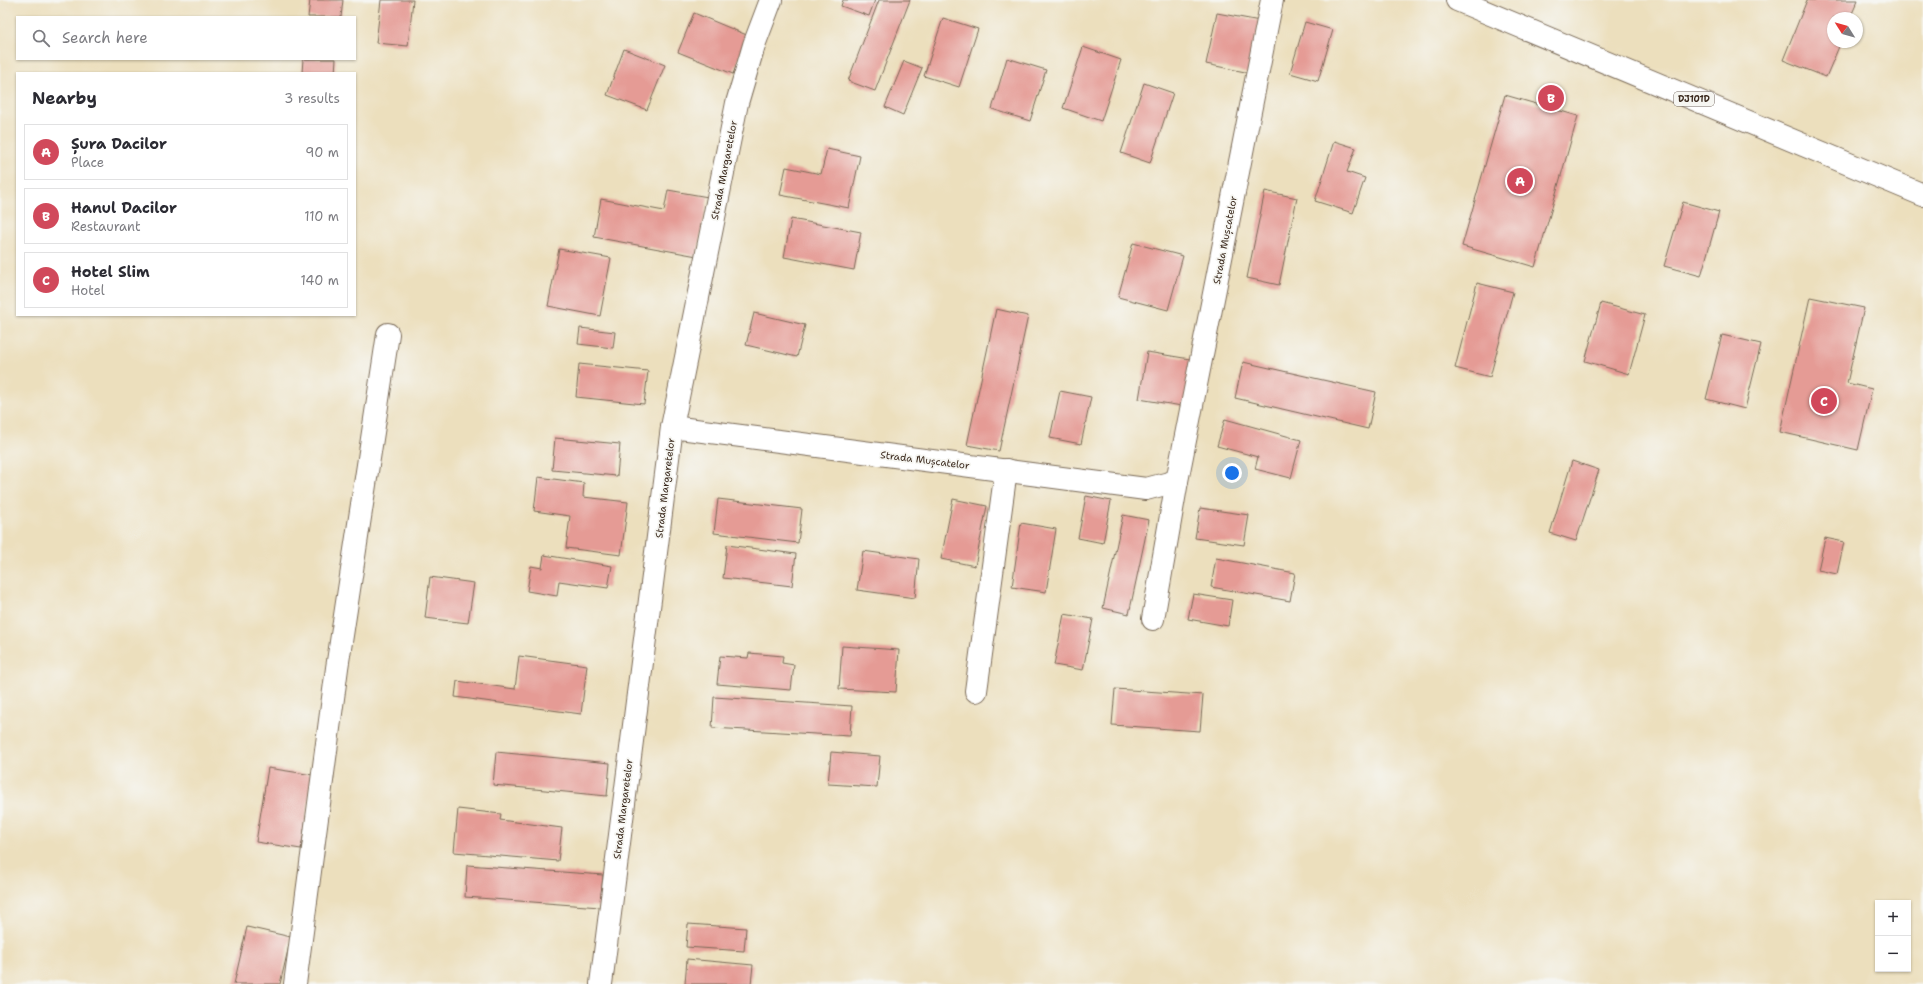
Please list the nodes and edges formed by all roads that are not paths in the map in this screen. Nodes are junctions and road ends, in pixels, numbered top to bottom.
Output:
1 (771, 0) edge
2 (1272, 0) edge
3 (1457, 0) edge
4 (1923, 195) edge
5 (388, 334) dead end
6 (672, 427) junction
7 (1006, 470) junction
8 (1177, 481) junction
9 (1153, 619) dead end
10 (976, 691) dead end
11 (295, 984) edge
12 (601, 984) edge

1 - 6 street, Strada Margaretelor
2 - 8 street, Strada Mușcatelor
3 - 4 street, DJ101D
5 - 11 street
6 - 7 street, Strada Mușcatelor
6 - 12 street, Strada Margaretelor
7 - 8 street, Strada Mușcatelor
7 - 10 street
8 - 9 street, Strada Mușcatelor

